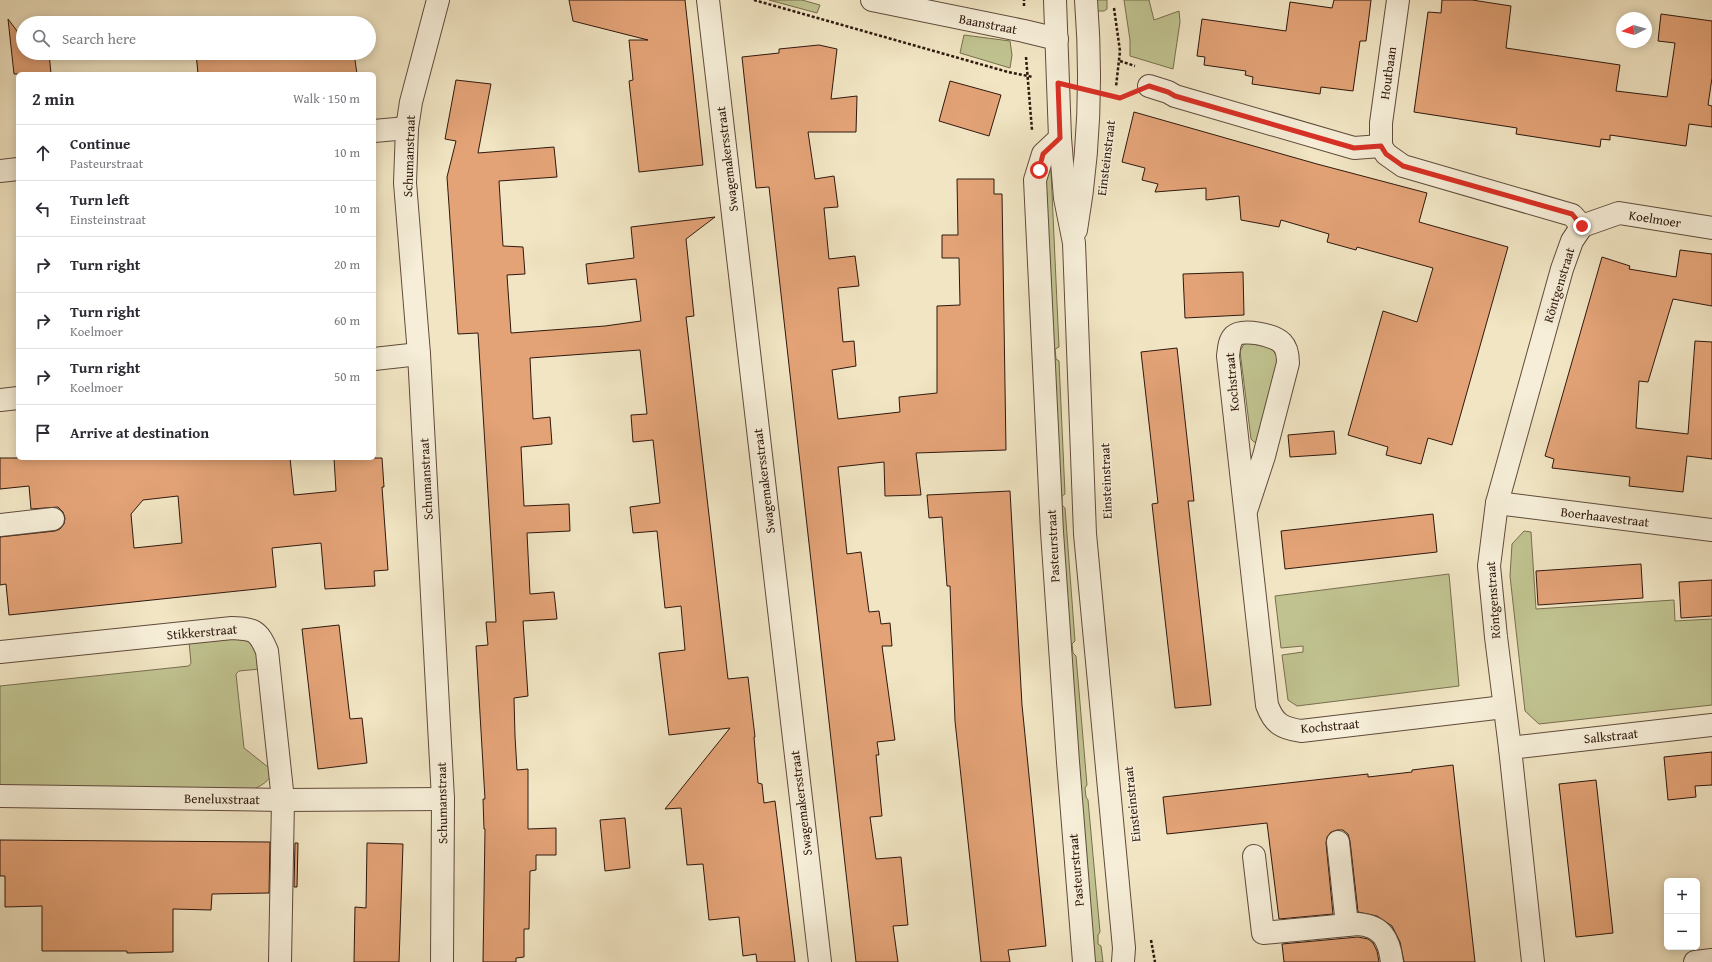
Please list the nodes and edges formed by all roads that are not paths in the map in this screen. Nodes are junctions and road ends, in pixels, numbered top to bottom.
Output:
1 (438, 0) edge
2 (708, 0) edge
3 (872, 0) edge
4 (1055, 0) edge
5 (1086, 0) edge
6 (1398, 0) edge
7 (1057, 39) junction
8 (1145, 77) road end
9 (407, 128) junction
10 (376, 131) edge
11 (1060, 138) junction
12 (1381, 146) junction
13 (16, 169) edge
14 (0, 171) edge
15 (1582, 226) junction
16 (1712, 228) edge
17 (1074, 243) junction
18 (419, 354) junction
19 (376, 359) edge
20 (16, 398) edge
21 (0, 400) edge
22 (1497, 503) junction
23 (1246, 511) junction
24 (52, 519) dead end
25 (0, 525) edge
26 (1712, 530) edge
27 (0, 652) edge
28 (1504, 707) junction
29 (1712, 725) edge
30 (1510, 748) junction
31 (0, 796) edge
32 (444, 799) junction
33 (283, 800) junction
34 (1338, 842) dead end
35 (1254, 856) dead end
36 (1347, 925) junction
37 (1125, 957) edge
38 (1712, 960) edge
39 (280, 962) edge
40 (442, 962) edge
41 (820, 962) edge
42 (1084, 962) edge
43 (1392, 962) edge
44 (1533, 962) edge
45 (1695, 962) edge

1 - 9 street, Schumanstraat
2 - 41 street, Swagemakersstraat
3 - 7 street, Baanstraat
4 - 7 street, Einsteinstraat
5 - 17 street, Einsteinstraat
6 - 12 street, Houtbaan
7 - 11 street, Einsteinstraat
8 - 12 street
9 - 10 street
9 - 18 street, Schumanstraat
11 - 17 street, Einsteinstraat
11 - 42 street, Pasteurstraat
12 - 15 street
13 - 14 street
15 - 16 street, Koelmoer
15 - 22 street, Röntgenstraat
17 - 37 street, Einsteinstraat
18 - 19 street
18 - 32 street, Schumanstraat
20 - 21 street
22 - 26 street, Boerhaavestraat
22 - 28 street, Röntgenstraat
23 - 23 street, Kochstraat
23 - 28 street, Kochstraat
24 - 25 street
27 - 33 street, Stikkerstraat
28 - 30 street, Röntgenstraat
29 - 30 street, Salkstraat
30 - 44 street, Röntgenstraat
31 - 33 street, Beneluxstraat
32 - 33 street, Beneluxstraat
32 - 40 street, Schumanstraat
33 - 39 street
34 - 36 street
35 - 36 street
36 - 43 street
38 - 45 street

